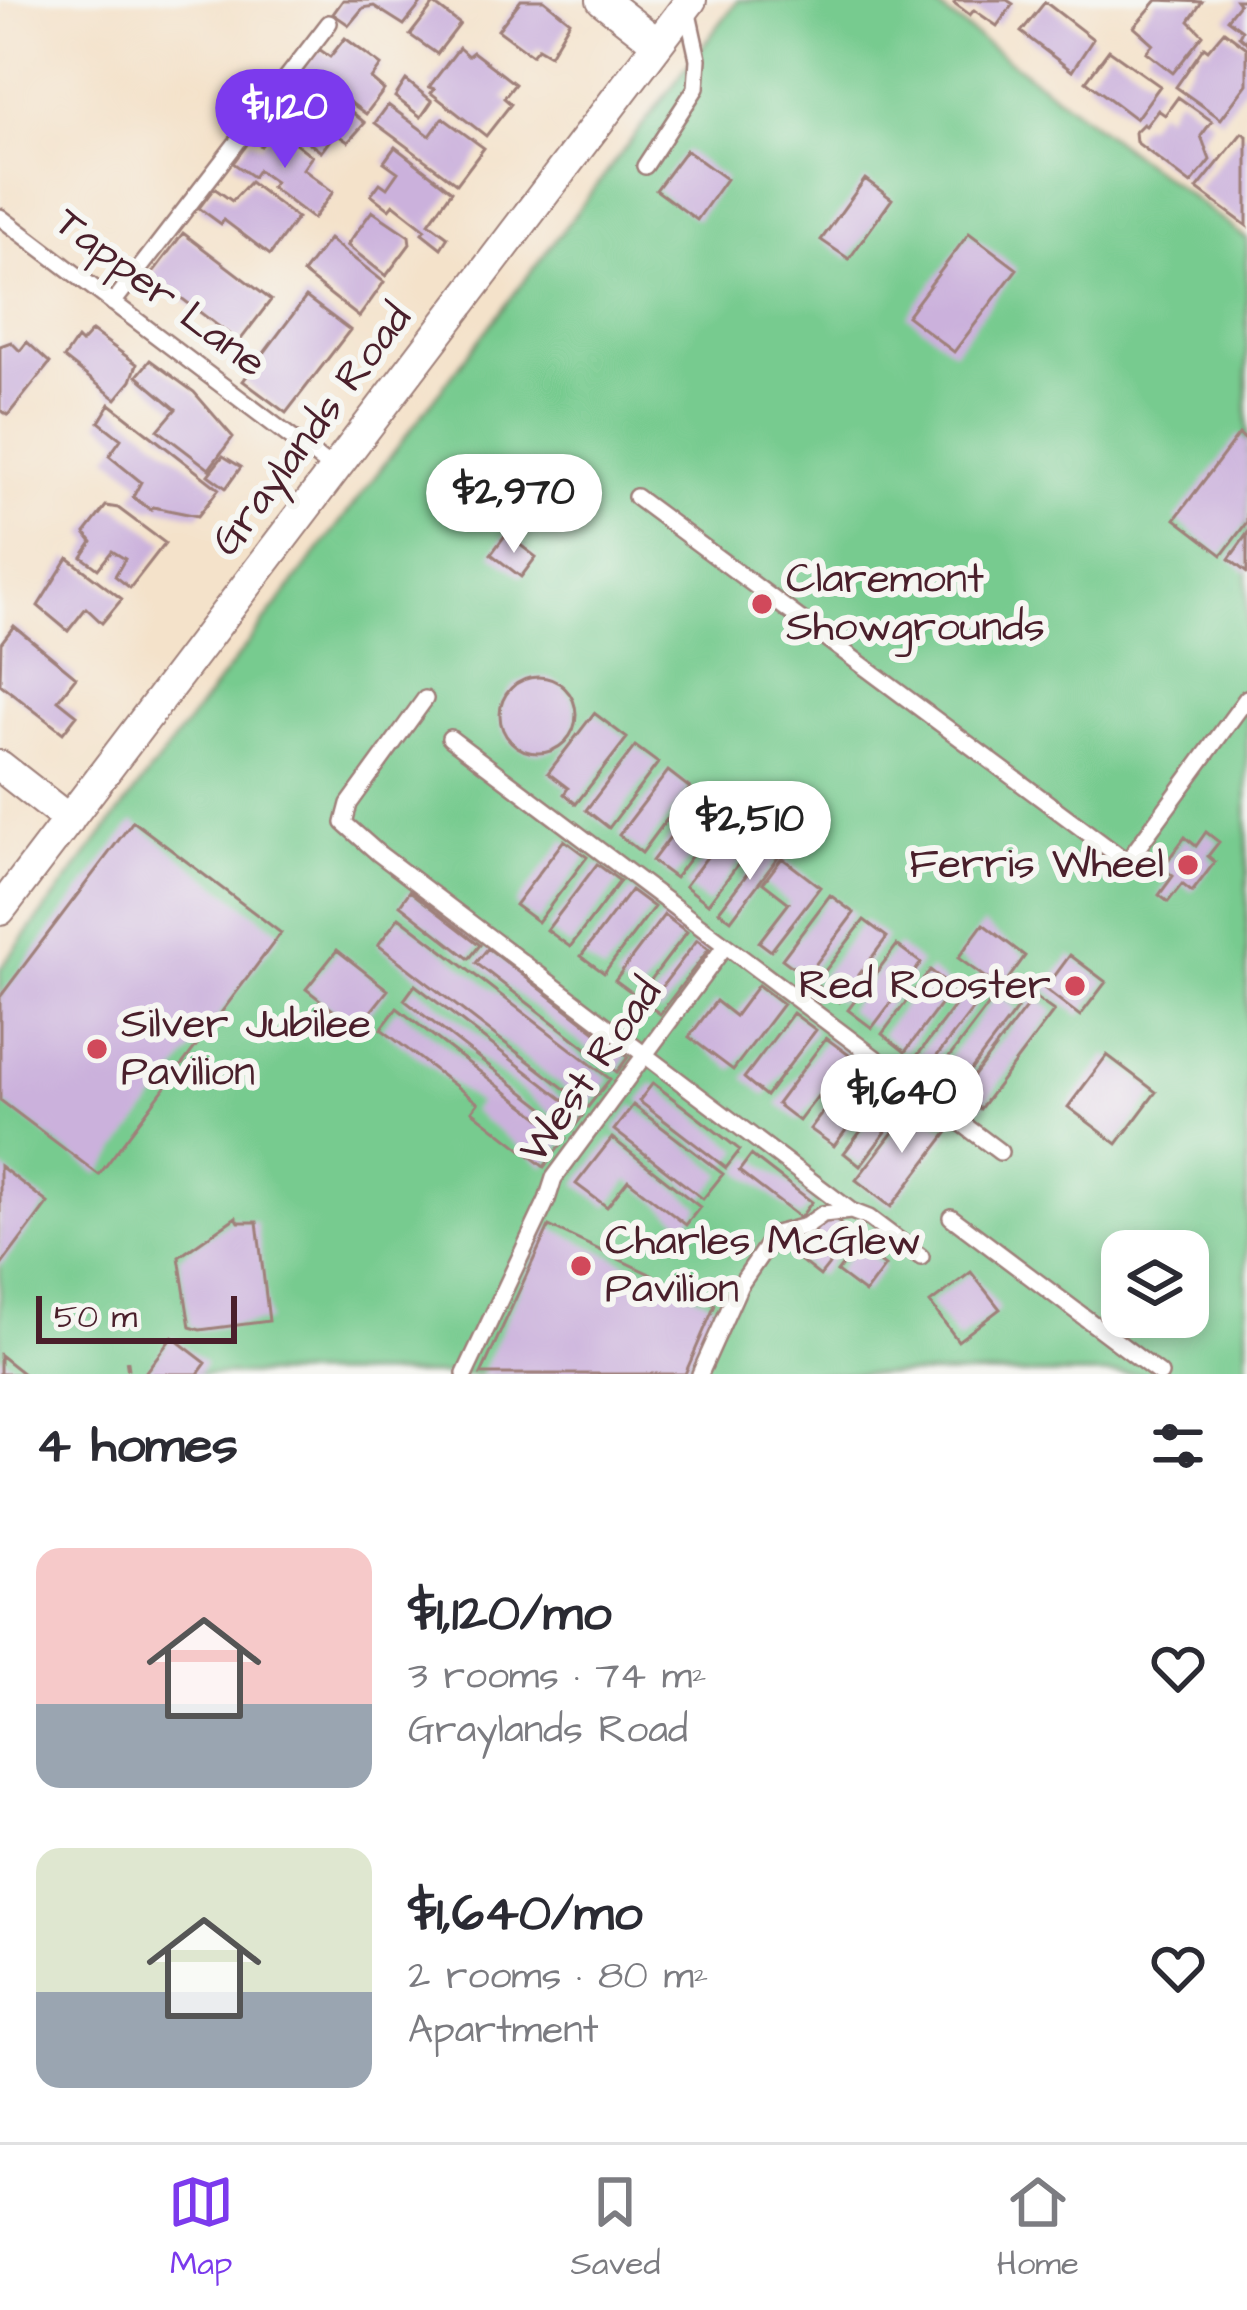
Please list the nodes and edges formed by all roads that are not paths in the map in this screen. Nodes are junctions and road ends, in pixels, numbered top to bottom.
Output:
1 (602, 0) edge
2 (688, 3) edge
3 (328, 22) dead end
4 (657, 43) junction
5 (645, 166) dead end
6 (0, 217) edge
7 (113, 303) junction
8 (334, 470) junction
9 (636, 497) dead end
10 (1247, 698) edge
11 (425, 699) dead end
12 (450, 738) dead end
13 (0, 766) edge
14 (69, 820) junction
15 (0, 910) edge
16 (725, 946) junction
17 (642, 1054) junction
18 (1000, 1152) dead end
19 (851, 1211) junction
20 (951, 1216) dead end
21 (921, 1257) dead end
22 (465, 1374) edge
23 (700, 1374) edge
24 (1160, 1374) edge

1 - 4 street
2 - 4 street, Graylands Road
2 - 5 lane
3 - 7 lane
4 - 8 street, Graylands Road
6 - 7 lane, Tapper Lane
7 - 8 lane, Tapper Lane
8 - 14 street, Graylands Road
9 - 10 lane
11 - 17 lane
12 - 16 lane
13 - 14 street
14 - 15 street, Graylands Road
16 - 17 lane, West Road
16 - 18 lane
17 - 19 lane
17 - 22 lane, West Road
19 - 21 lane
19 - 23 lane
20 - 24 lane

